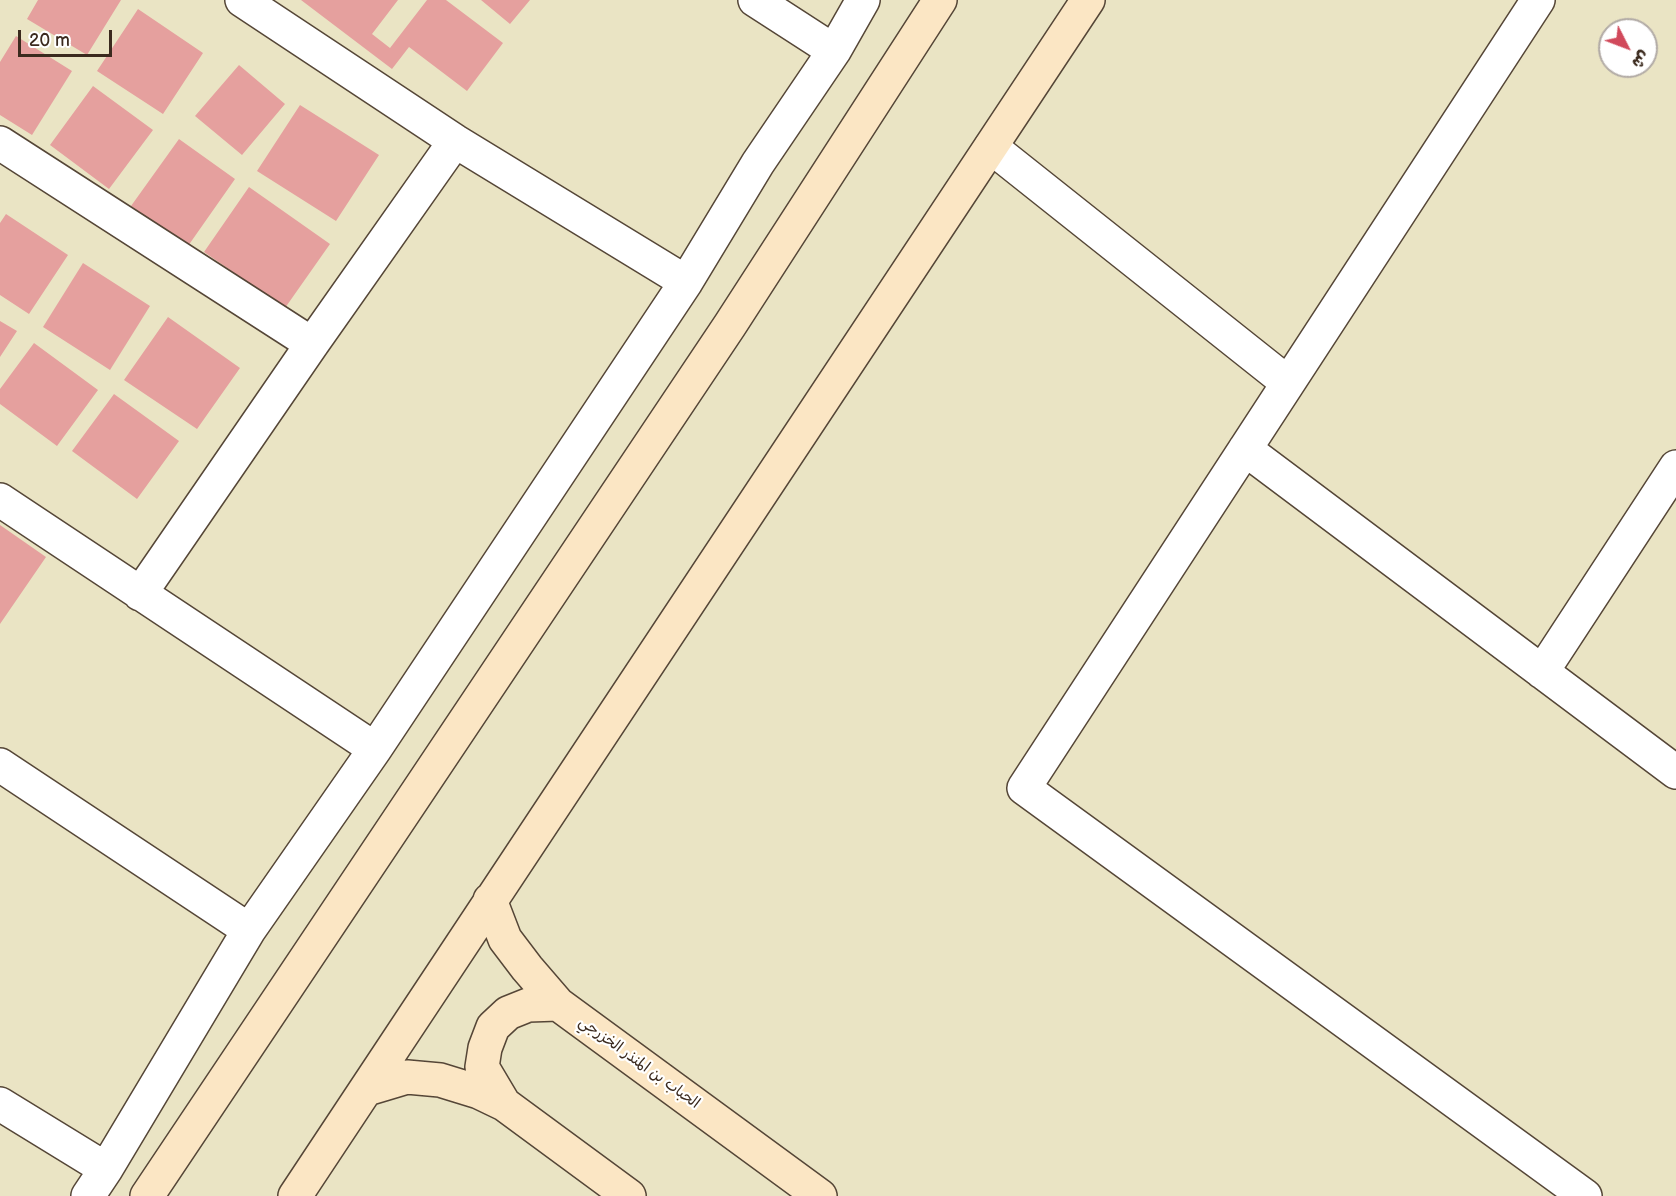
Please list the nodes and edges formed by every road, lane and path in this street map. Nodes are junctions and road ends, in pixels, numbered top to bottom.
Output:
1 (756, 0) edge
2 (863, 0) edge
3 (940, 0) edge
4 (1088, 0) edge
5 (1538, 0) edge
6 (254, 3) edge
7 (834, 51) junction
8 (455, 141) junction
9 (0, 143) edge
10 (991, 147) junction
11 (686, 282) junction
12 (312, 344) junction
13 (1288, 383) junction
14 (1245, 448) junction
15 (1676, 467) edge
16 (0, 500) edge
17 (140, 594) junction
18 (1542, 672) junction
19 (375, 749) junction
20 (0, 765) edge
21 (1676, 772) edge
22 (490, 900) junction
23 (249, 930) junction
24 (558, 1004) junction
25 (367, 1089) junction
26 (0, 1104) edge
27 (504, 1104) junction
28 (106, 1169) junction
29 (88, 1196) edge
30 (147, 1196) edge
31 (295, 1196) edge
32 (629, 1196) edge
33 (820, 1196) edge
34 (1585, 1196) edge

1 - 7 street
2 - 7 street
3 - 30 main road
4 - 10 main road
5 - 13 street
6 - 8 street
7 - 11 street
8 - 11 street
8 - 12 street
9 - 12 street
10 - 13 street
10 - 22 main road
11 - 19 street
12 - 17 street
13 - 14 street
14 - 18 street
14 - 34 street
15 - 18 street
16 - 17 street
17 - 19 street
18 - 21 street
19 - 23 street
20 - 23 street
22 - 24 main road, الحباب بن المنذر الخزرجي
22 - 25 main road
23 - 28 street
24 - 27 main road
24 - 33 main road, الحباب بن المنذر الخزرجي
25 - 27 main road
25 - 31 main road
26 - 28 street
27 - 32 main road
28 - 29 street

